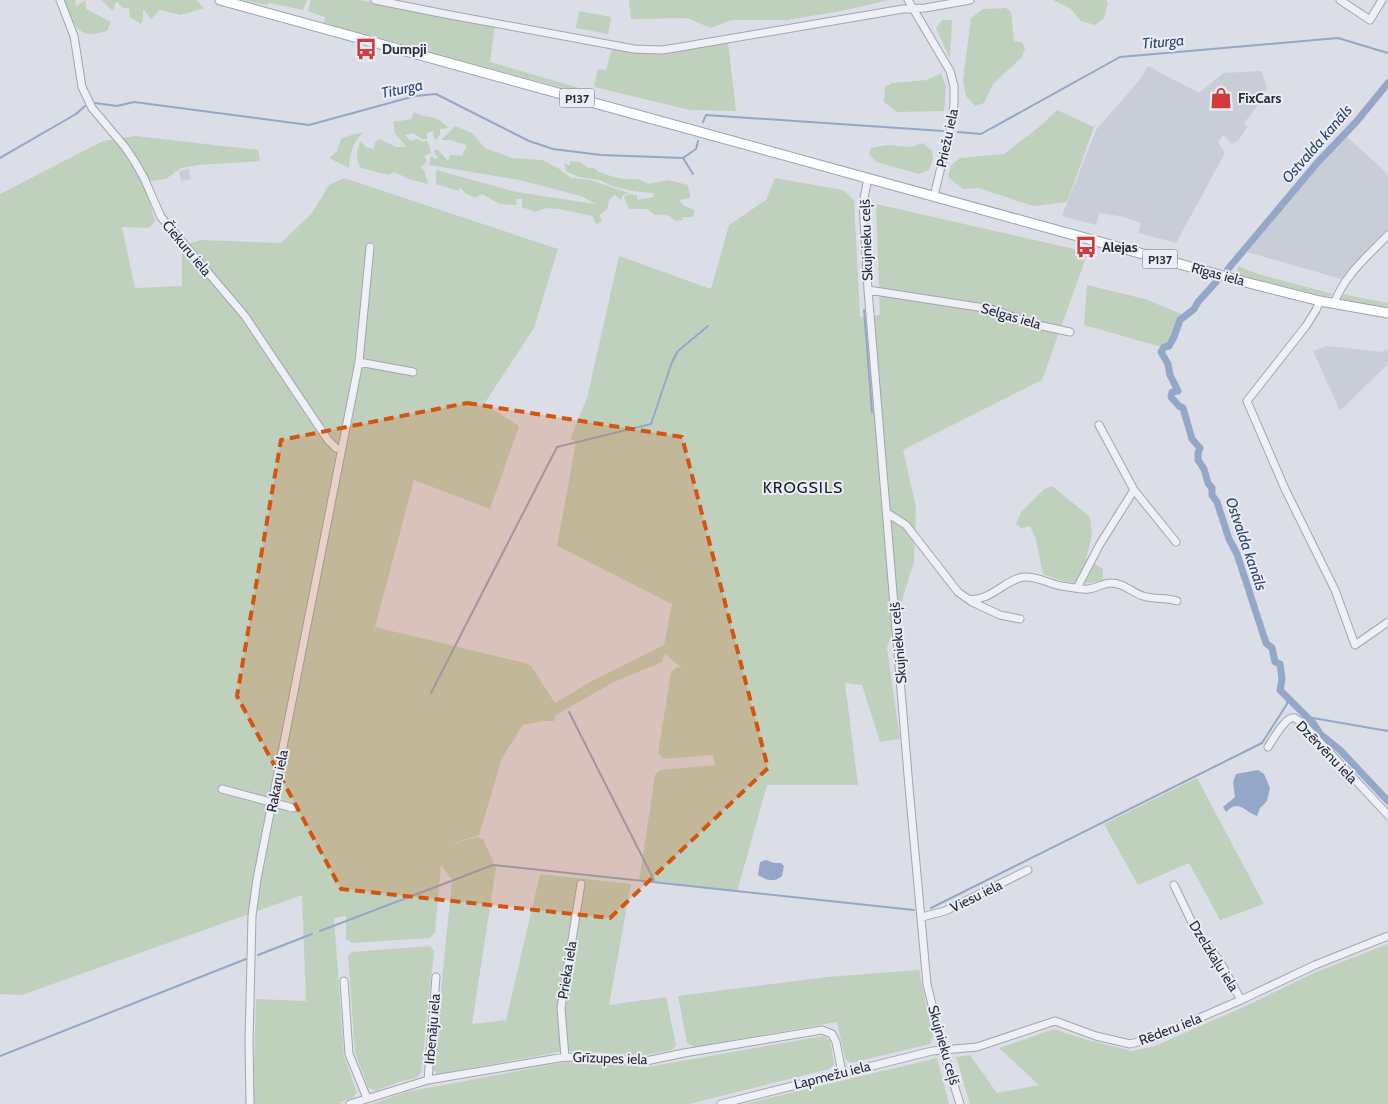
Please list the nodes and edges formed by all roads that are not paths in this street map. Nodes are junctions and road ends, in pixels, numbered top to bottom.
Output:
1 (60, 0) edge
2 (220, 0) edge
3 (375, 0) edge
4 (908, 0) edge
5 (970, 0) edge
6 (1340, 0) edge
7 (1382, 0) edge
8 (913, 9) junction
9 (868, 178) junction
10 (934, 196) junction
11 (1388, 235) edge
12 (370, 247) dead end
13 (868, 290) junction
14 (1320, 301) junction
15 (1334, 304) junction
16 (1388, 313) edge
17 (1070, 332) dead end
18 (359, 362) junction
19 (413, 372) dead end
20 (1099, 425) dead end
21 (342, 449) junction
22 (1134, 490) junction
23 (887, 513) junction
24 (1176, 542) dead end
25 (1078, 588) junction
26 (968, 599) junction
27 (1176, 601) dead end
28 (1020, 620) dead end
29 (1388, 622) edge
30 (1268, 746) dead end
31 (222, 789) dead end
32 (273, 802) junction
33 (293, 808) dead end
34 (1388, 815) edge
35 (1028, 870) dead end
36 (581, 884) dead end
37 (1174, 885) dead end
38 (922, 917) junction
39 (1388, 936) edge
40 (436, 977) dead end
41 (344, 981) dead end
42 (1240, 1000) junction
43 (943, 1050) junction
44 (565, 1057) junction
45 (842, 1073) junction
46 (428, 1080) junction
47 (367, 1098) junction
48 (250, 1104) edge
49 (350, 1104) edge
50 (721, 1104) edge
51 (960, 1104) edge

1 - 21 street, Čiekuru iela
2 - 9 main road, P137
3 - 8 street
4 - 8 street, Priežu iela
5 - 8 street
6 - 7 street
8 - 10 street, Priežu iela
9 - 10 main road, P137
9 - 13 street, Skujnieku ceļš
10 - 14 main road, Rīgas iela / P137
11 - 15 street
12 - 18 street, Rakaru iela
13 - 17 street, Selgas iela
13 - 23 street, Skujnieku ceļš
14 - 15 main road, Rīgas iela / P137
14 - 29 street
15 - 16 main road, Rīgas iela / P137
18 - 19 street
18 - 21 street, Rakaru iela
20 - 22 street
21 - 32 street, Rakaru iela
22 - 24 street
22 - 25 street
23 - 26 street
23 - 38 street, Skujnieku ceļš
25 - 26 street
25 - 27 street
26 - 28 street
30 - 34 street, Dzērvēnu iela
31 - 32 street
32 - 33 street
32 - 48 street, Rakaru iela
35 - 38 street, Viesu iela
36 - 44 street, Prieka iela
37 - 42 street, Dzelzkaļu iela
38 - 43 street, Skujnieku ceļš
39 - 42 street, Rēderu iela
40 - 46 street, Irbenāju iela
41 - 47 street
42 - 43 street, Rēderu iela
43 - 45 street, Lapmežu iela
43 - 51 street, Skujnieku ceļš
44 - 45 street, Grīzupes iela
44 - 46 street, Grīzupes iela
45 - 50 street, Lapmežu iela
46 - 47 street, Grīzupes iela
47 - 49 street, Grīzupes iela

